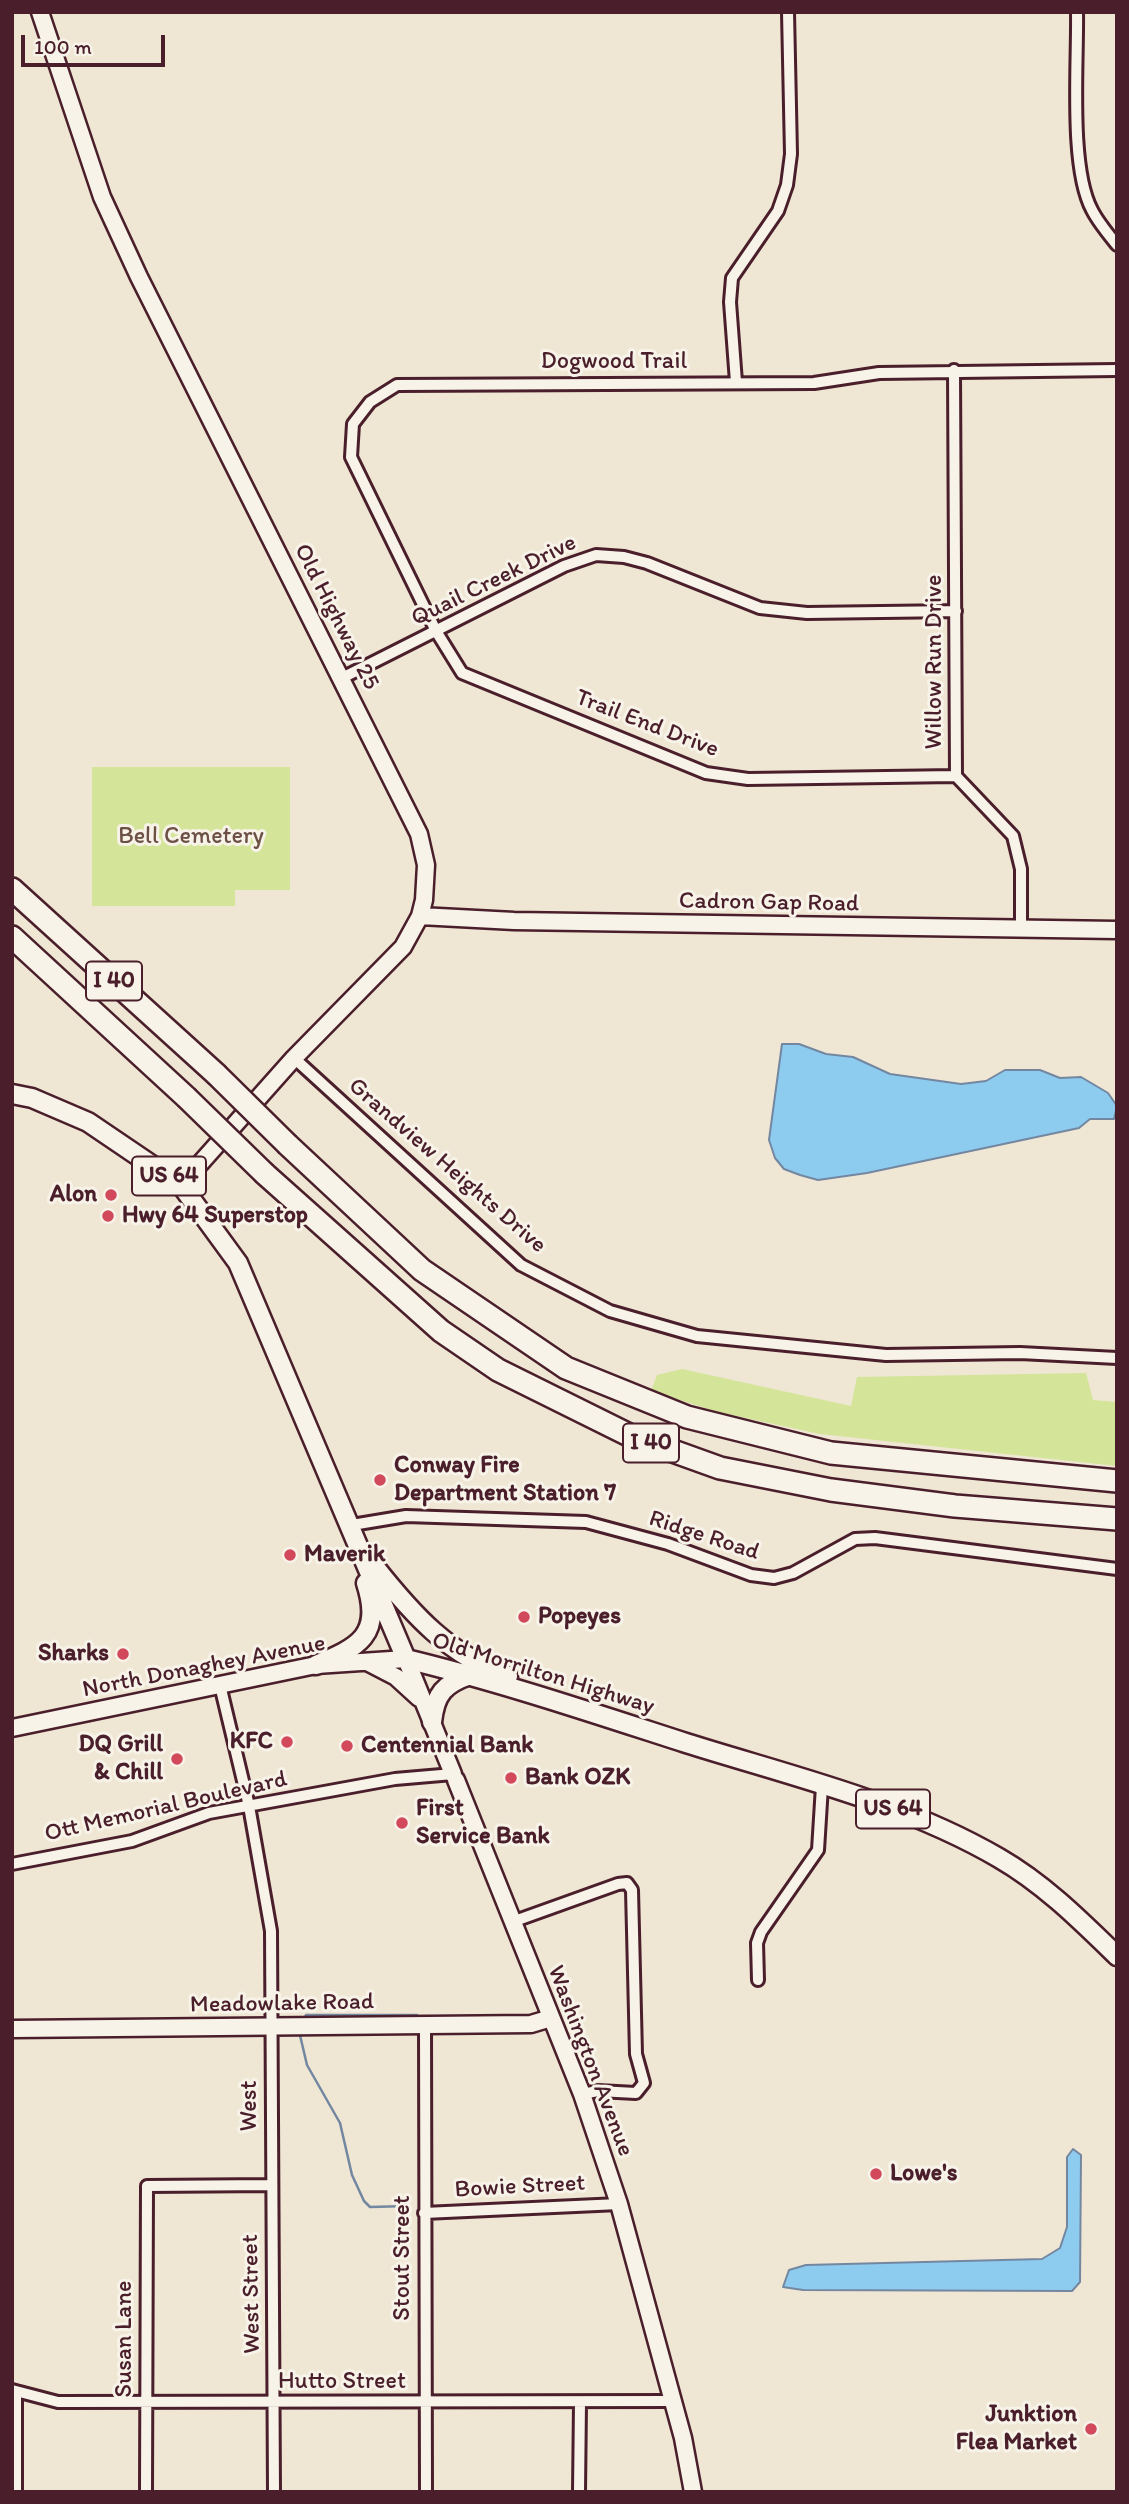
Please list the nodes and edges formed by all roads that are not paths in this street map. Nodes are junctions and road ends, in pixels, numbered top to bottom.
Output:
1 (40, 12) edge
2 (788, 12) edge
3 (1077, 12) edge
4 (1117, 245) edge
5 (954, 370) junction
6 (1117, 370) edge
7 (736, 382) junction
8 (956, 611) junction
9 (436, 631) junction
10 (342, 678) junction
11 (957, 776) junction
12 (12, 889) edge
13 (420, 916) junction
14 (1021, 930) junction
15 (1117, 930) edge
16 (12, 937) edge
17 (294, 1058) junction
18 (12, 1094) edge
19 (181, 1185) junction
20 (1117, 1358) edge
21 (1117, 1481) edge
22 (1117, 1520) edge
23 (352, 1525) junction
24 (1117, 1569) edge
25 (406, 1659) junction
26 (363, 1661) junction
27 (316, 1665) junction
28 (470, 1675) junction
29 (220, 1685) junction
30 (424, 1705) junction
31 (432, 1722) junction
32 (621, 1722) junction
33 (12, 1728) edge
34 (455, 1777) junction
35 (822, 1786) junction
36 (249, 1807) junction
37 (12, 1864) edge
38 (512, 1922) junction
39 (1117, 1956) edge
40 (758, 1980) dead end
41 (551, 2018) junction
42 (425, 2025) junction
43 (271, 2028) junction
44 (12, 2029) edge
45 (582, 2094) junction
46 (271, 2185) junction
47 (619, 2204) junction
48 (424, 2213) junction
49 (14, 2391) edge
50 (674, 2401) junction
51 (146, 2402) junction
52 (274, 2402) junction
53 (425, 2403) junction
54 (580, 2403) junction
55 (16, 2492) edge
56 (146, 2492) edge
57 (274, 2492) edge
58 (426, 2492) edge
59 (579, 2492) edge
60 (692, 2492) edge

1 - 10 street, Old Highway 25
2 - 7 street
3 - 4 street
5 - 6 street, Dogwood Trail
5 - 7 street, Dogwood Trail
5 - 8 street, Willow Run Drive
7 - 9 street, Dogwood Trail
8 - 9 street, Quail Creek Drive
8 - 11 street, Willow Run Drive
9 - 10 street, Quail Creek Drive
9 - 11 street, Trail End Drive
10 - 13 street, Old Highway 25
11 - 14 street, Willow Run Drive
12 - 21 highway, I 40, bridge
13 - 14 street, Cadron Gap Road
13 - 17 street, Old Highway 25
14 - 15 street, Cadron Gap Road
16 - 22 highway, I 40, bridge
17 - 19 street, Old Highway 25
17 - 20 street, Grandview Heights Drive
18 - 19 main road, Old Morrilton Highway / US 64
19 - 23 main road, Old Morrilton Highway / US 64
23 - 24 street, Ridge Road
23 - 25 main road, Old Morrilton Highway / US 64
23 - 27 main road
23 - 32 main road
25 - 26 street, North Donaghey Avenue
25 - 28 main road, Old Morrilton Highway / US 64
25 - 30 street, Washington Avenue
26 - 27 street, North Donaghey Avenue
26 - 30 street
27 - 29 street, North Donaghey Avenue
28 - 31 main road
28 - 32 main road, Old Morrilton Highway / US 64
29 - 33 street, North Donaghey Avenue
29 - 36 street, West
30 - 31 street, Washington Avenue
31 - 34 street, Washington Avenue
32 - 35 main road, Old Morrilton Highway / US 64
34 - 36 street, Ott Memorial Boulevard
34 - 38 street, Washington Avenue
35 - 39 main road, Old Morrilton Highway / US 64
35 - 40 street
36 - 37 street, Ott Memorial Boulevard
36 - 43 street, West
38 - 41 street, Washington Avenue
38 - 45 street
41 - 42 street, Meadowlake Road
41 - 45 street, Washington Avenue
42 - 43 street, Meadowlake Road
42 - 48 street, Stout Street
43 - 44 street, Meadowlake Road
43 - 46 street, West
45 - 47 street, Washington Avenue
46 - 51 street, Susan Lane
46 - 52 street, West Street
47 - 48 street, Bowie Street
47 - 50 street, Washington Avenue
48 - 53 street, Stout Street
49 - 51 street, Hutto Street
49 - 55 street
50 - 54 street, Hutto Street
50 - 60 street, Washington Avenue
51 - 52 street, Hutto Street
51 - 56 street, Susan Lane
52 - 53 street, Hutto Street
52 - 57 street
53 - 54 street, Hutto Street
53 - 58 street, Stout Street
54 - 59 street

